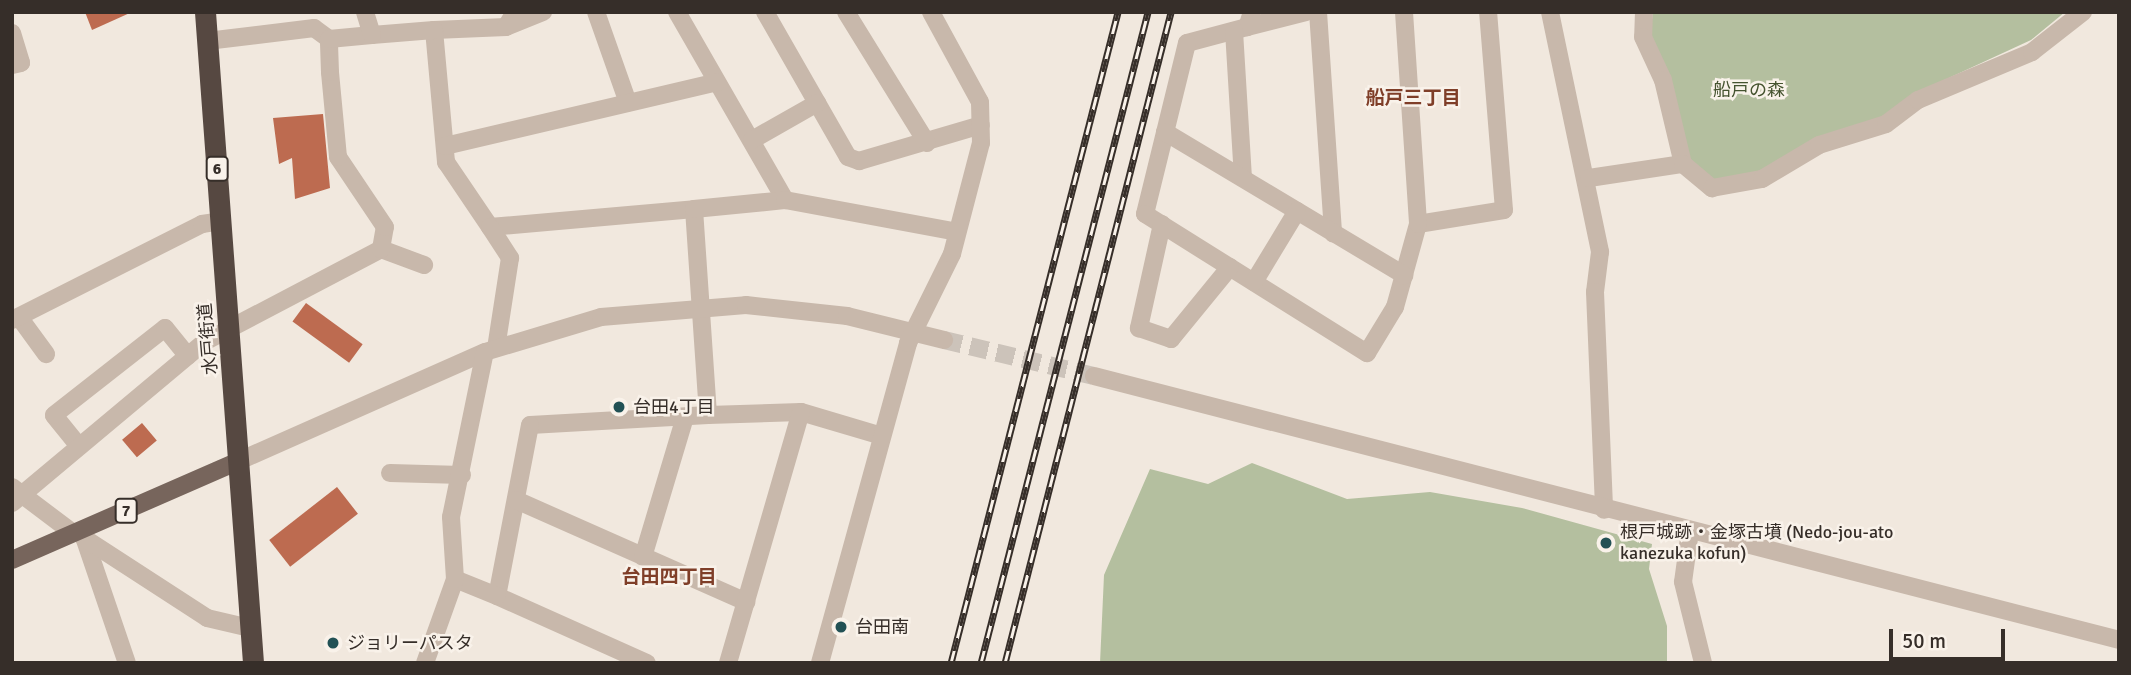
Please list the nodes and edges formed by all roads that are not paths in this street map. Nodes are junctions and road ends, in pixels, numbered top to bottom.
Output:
1 (205, 12) edge
2 (365, 12) edge
3 (542, 12) edge
4 (596, 12) edge
5 (677, 12) edge
6 (765, 12) edge
7 (846, 12) edge
8 (931, 12) edge
9 (1307, 12) edge
10 (1318, 12) edge
11 (1404, 12) edge
12 (1488, 12) edge
13 (1550, 12) edge
14 (1644, 12) edge
15 (2083, 12) edge
16 (510, 20) edge
17 (1244, 24) edge
18 (434, 30) junction
19 (12, 33) edge
20 (372, 35) junction
21 (328, 39) junction
22 (207, 41) junction
23 (12, 65) edge
24 (718, 82) junction
25 (628, 103) junction
26 (817, 103) junction
27 (981, 125) junction
28 (1165, 132) junction
29 (752, 140) junction
30 (927, 143) junction
31 (445, 146) junction
32 (1683, 164) junction
33 (1243, 178) junction
34 (1589, 178) junction
35 (785, 200) junction
36 (694, 209) junction
37 (1297, 211) junction
38 (221, 220) junction
39 (1418, 223) junction
40 (1162, 224) junction
41 (490, 227) junction
42 (957, 232) junction
43 (1333, 233) junction
44 (381, 249) junction
45 (424, 265) dead end
46 (1230, 267) junction
47 (1404, 275) junction
48 (1254, 282) junction
49 (702, 305) junction
50 (16, 318) edge
51 (230, 327) junction
52 (913, 333) junction
53 (944, 340) tunnel mouth
54 (491, 350) junction
55 (46, 354) dead end
56 (188, 356) junction
57 (1094, 376) tunnel mouth
58 (801, 412) junction
59 (708, 415) junction
60 (685, 417) junction
61 (882, 436) junction
62 (78, 445) junction
63 (239, 461) junction
64 (390, 474) dead end
65 (462, 475) junction
66 (16, 495) edge
67 (516, 500) junction
68 (1604, 510) junction
69 (1690, 531) junction
70 (79, 534) junction
71 (643, 557) junction
72 (12, 560) edge
73 (455, 579) junction
74 (497, 596) junction
75 (746, 602) junction
76 (250, 628) junction
77 (2119, 639) edge
78 (627, 659) edge
79 (127, 663) edge
80 (253, 663) edge
81 (425, 663) edge
82 (648, 663) edge
83 (728, 663) edge
84 (820, 663) edge
85 (1703, 663) edge

1 - 22 highway, 水戸街道 / 6
2 - 20 street
3 - 16 street
4 - 25 street
5 - 24 street
6 - 26 street
7 - 30 street
8 - 27 street
9 - 17 street
10 - 43 street
11 - 39 street
12 - 39 street
13 - 34 street
14 - 32 street
15 - 32 street
16 - 18 street
17 - 28 street
17 - 33 street
18 - 20 street
18 - 31 street
19 - 23 street
20 - 21 street
21 - 22 street
21 - 44 street
22 - 38 highway, 水戸街道 / 6
24 - 25 street
24 - 29 street
25 - 31 street
26 - 29 street
26 - 30 street
27 - 30 street
27 - 42 street
28 - 33 street
28 - 40 street
29 - 35 street
31 - 41 street
32 - 34 street
33 - 37 street
34 - 68 street
35 - 36 street
35 - 42 street
36 - 41 street
36 - 49 street
37 - 43 street
37 - 48 street
38 - 50 street
38 - 51 highway, 水戸街道 / 6
39 - 47 street
40 - 46 street
40 - 46 street
41 - 54 street
42 - 52 street
43 - 47 street
44 - 45 street
44 - 51 street
46 - 48 street
47 - 48 street
49 - 52 street
49 - 54 street
49 - 59 street
50 - 55 street
51 - 56 street
51 - 63 highway, 水戸街道 / 6
52 - 53 street
52 - 61 street
54 - 63 street
54 - 65 street
56 - 62 street
56 - 62 street
57 - 68 street
58 - 59 street
58 - 61 street
58 - 75 street
59 - 60 street
60 - 67 street
60 - 71 street
61 - 84 street
62 - 66 street
63 - 70 main road, 7
63 - 76 highway, 水戸街道 / 6
64 - 65 street
65 - 73 street
66 - 70 street
67 - 71 street
67 - 74 street
68 - 69 street
69 - 77 street
69 - 85 street
70 - 72 main road, 7
70 - 76 street
70 - 79 street
71 - 75 street
73 - 74 street
73 - 81 street
74 - 78 street
75 - 83 street
76 - 80 highway, 水戸街道 / 6
78 - 82 street

